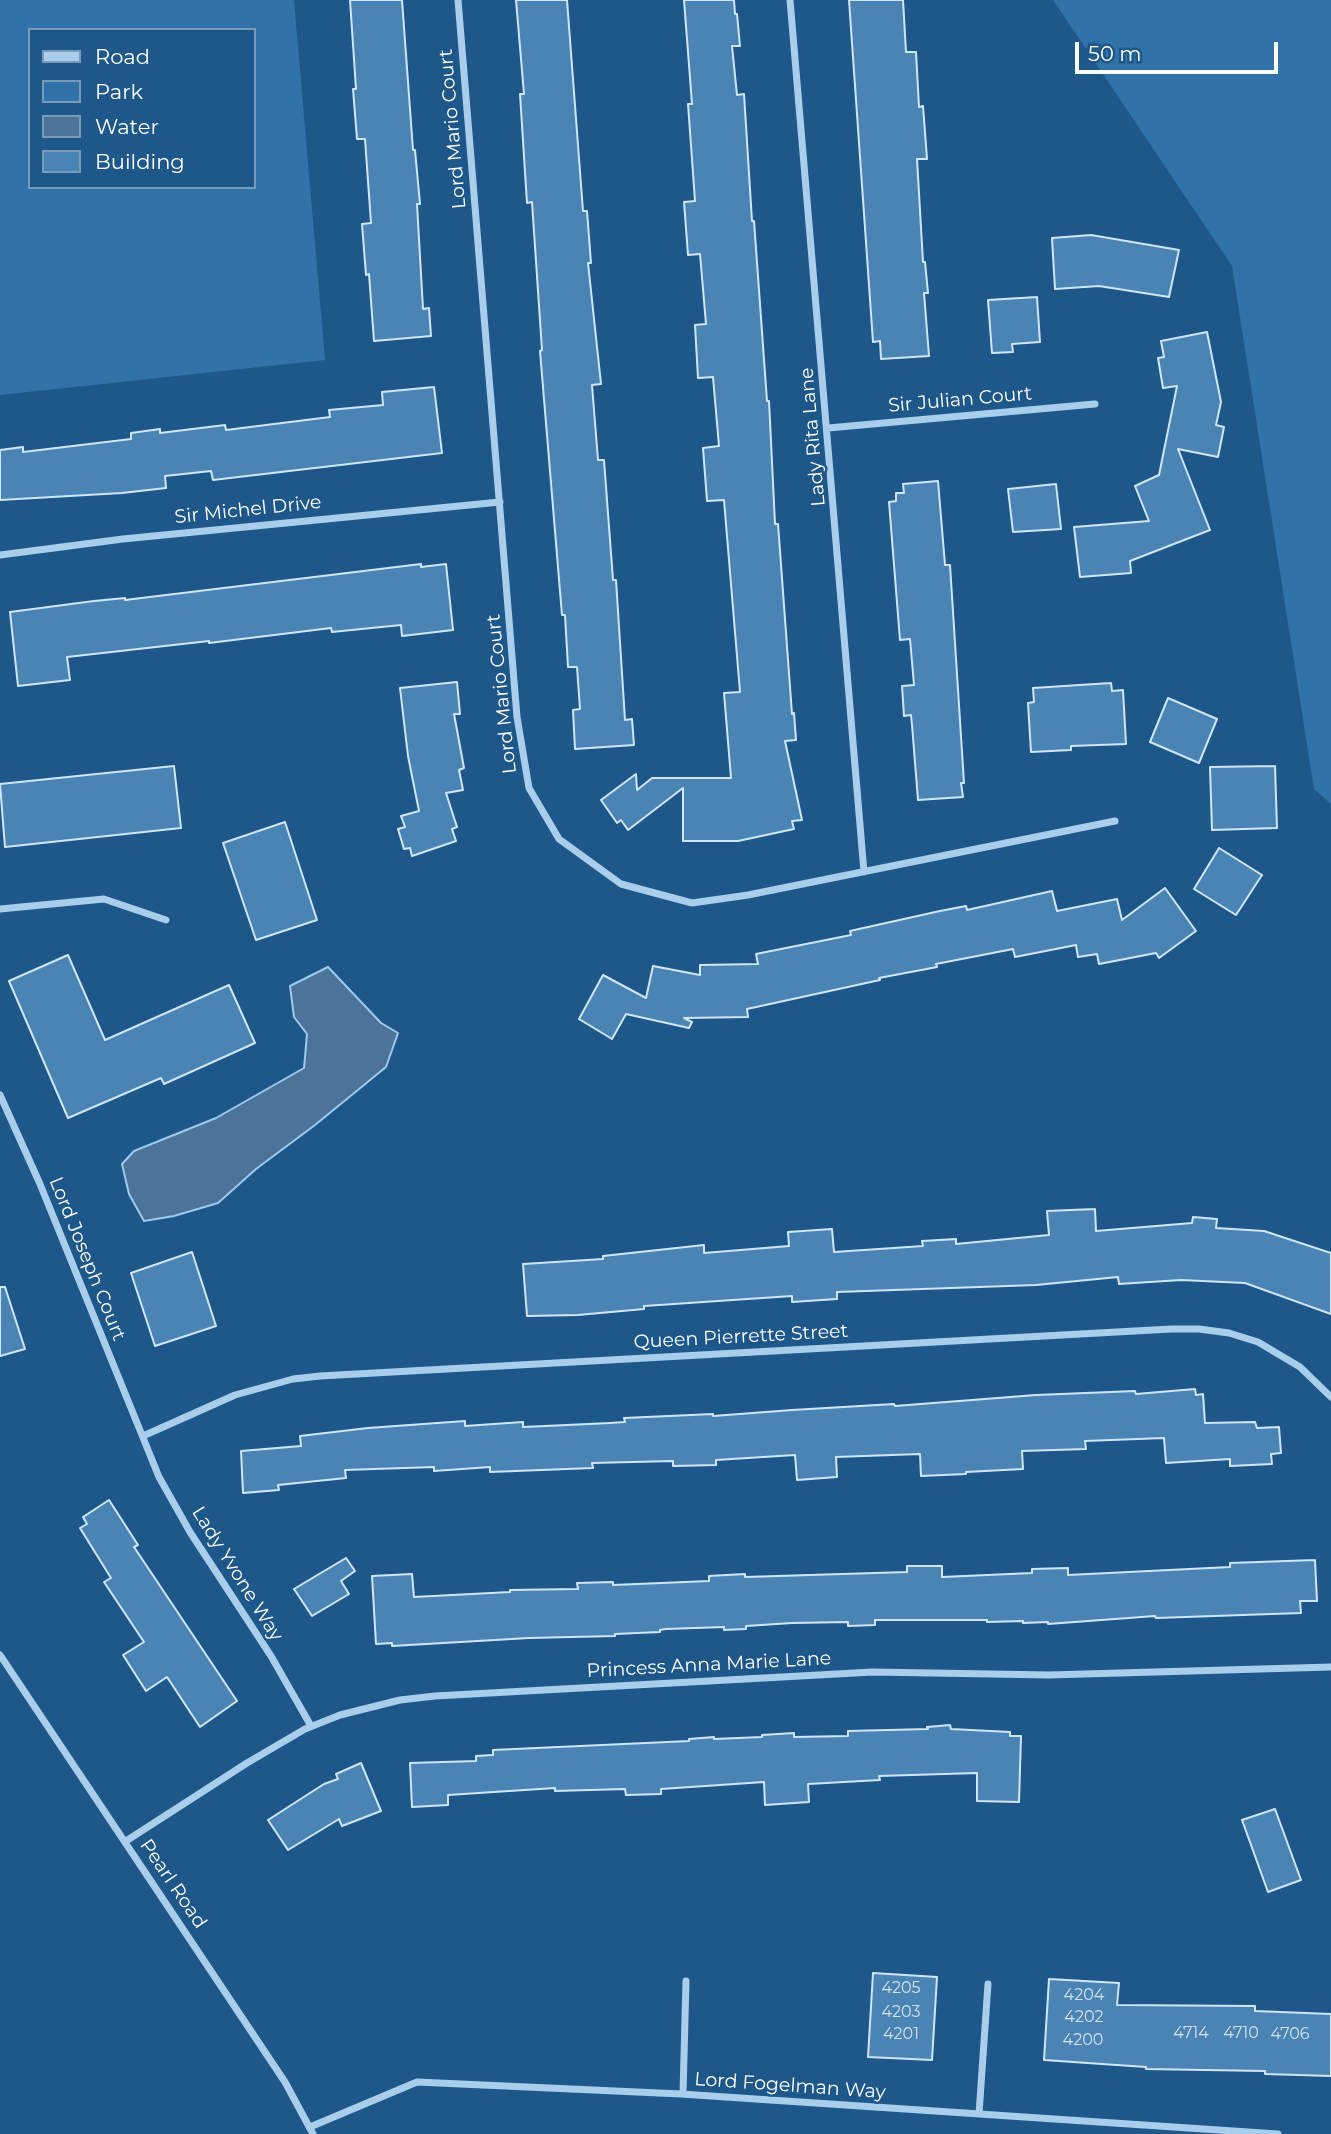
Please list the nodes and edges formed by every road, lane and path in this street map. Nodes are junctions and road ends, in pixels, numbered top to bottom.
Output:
1 (457, 0) edge
2 (790, 0) edge
3 (1095, 404) dead end
4 (828, 428) junction
5 (500, 502) junction
6 (0, 555) edge
7 (1115, 821) dead end
8 (864, 872) junction
9 (0, 909) edge
10 (166, 920) dead end
11 (0, 1095) edge
12 (1331, 1397) edge
13 (142, 1436) junction
14 (0, 1655) edge
15 (1331, 1667) edge
16 (311, 1726) junction
17 (126, 1841) junction
18 (686, 1981) dead end
19 (988, 1984) dead end
20 (683, 2094) junction
21 (979, 2114) junction
22 (312, 2131) edge
23 (1278, 2134) edge

1 - 5 street, Lord Mario Court
2 - 4 street, Lady Rita Lane
3 - 4 street, Sir Julian Court
4 - 8 street, Lady Rita Lane
5 - 6 street, Sir Michel Drive
5 - 8 street, Lord Mario Court
7 - 8 street, Lord Mario Court
9 - 10 street
11 - 13 street, Lord Joseph Court
12 - 13 street, Queen Pierrette Street
13 - 16 street, Lady Yvone Way
14 - 17 street, Pearl Road
15 - 16 street, Princess Anna Marie Lane
16 - 17 street, Princess Anna Marie Lane
17 - 22 street, Pearl Road
18 - 20 street
19 - 21 street
20 - 21 street, Lord Fogelman Way
20 - 22 street, Lord Fogelman Way
21 - 23 street, Lord Fogelman Way

